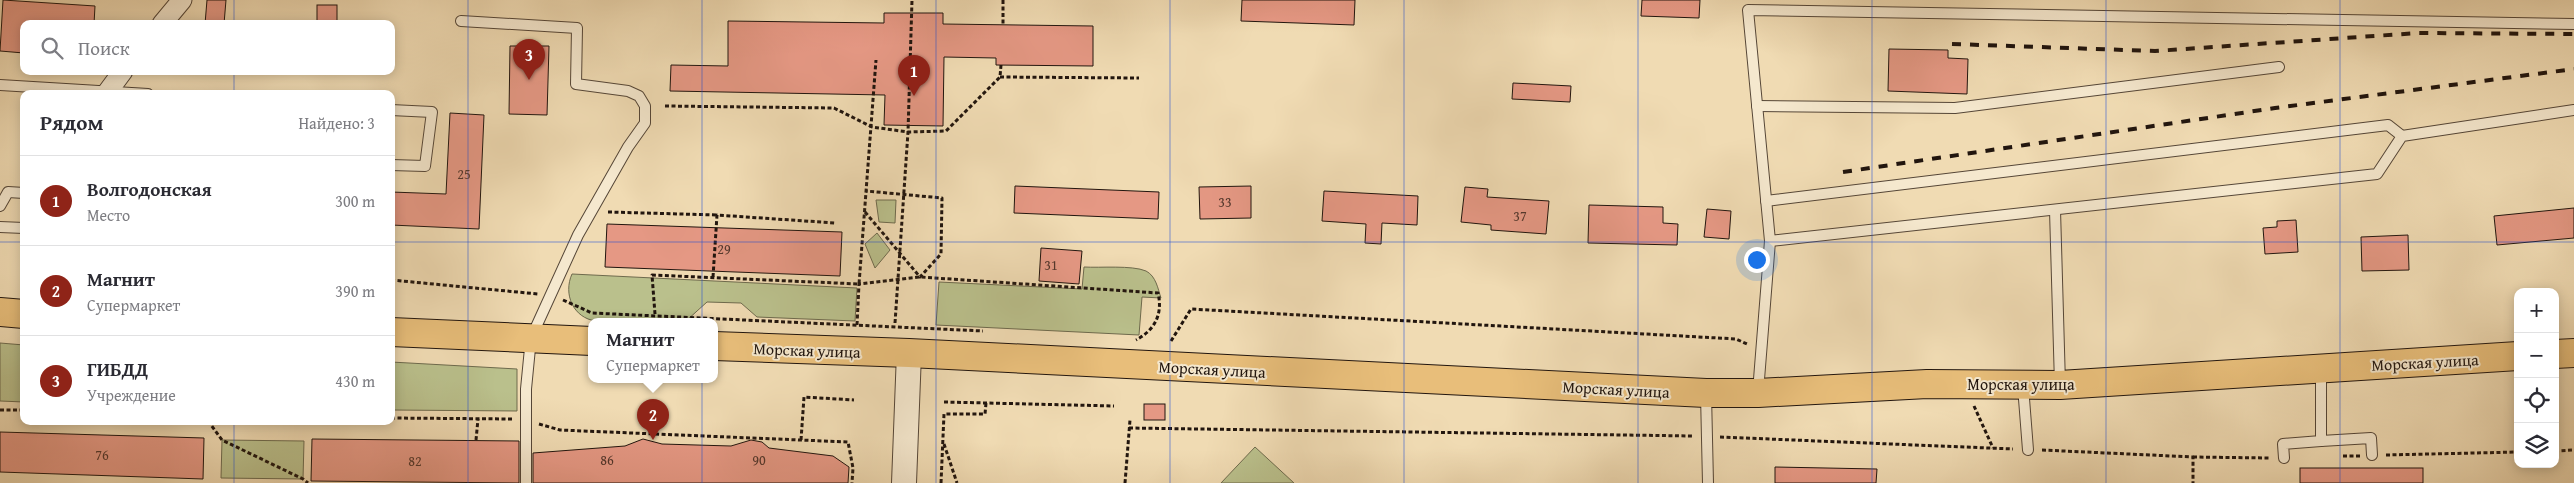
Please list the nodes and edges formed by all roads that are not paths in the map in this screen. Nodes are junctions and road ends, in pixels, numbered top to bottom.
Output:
1 (182, 0) edge
2 (165, 20) edge
3 (461, 21) dead end
4 (2574, 24) edge
5 (2279, 67) dead end
6 (120, 75) edge
7 (0, 85) edge
8 (76, 90) edge
9 (108, 90) edge
10 (1757, 106) junction
11 (395, 110) edge
12 (2574, 110) edge
13 (2402, 136) junction
14 (395, 165) edge
15 (20, 193) edge
16 (1766, 201) junction
17 (0, 206) edge
18 (11, 208) dead end
19 (2055, 210) junction
20 (0, 227) edge
21 (20, 228) edge
22 (1770, 241) junction
23 (0, 312) edge
24 (20, 314) edge
25 (395, 332) edge
26 (531, 338) junction
27 (588, 341) edge
28 (718, 346) edge
29 (908, 353) junction
30 (2574, 353) edge
31 (2559, 354) edge
32 (2514, 356) edge
33 (2321, 368) junction
34 (2023, 385) junction
35 (2060, 385) junction
36 (1706, 393) junction
37 (1758, 393) junction
38 (2321, 441) junction
39 (2028, 450) road end
40 (2372, 455) road end
41 (2284, 458) road end
42 (526, 483) edge
43 (904, 483) edge
44 (1708, 483) edge

1 - 2 street
3 - 26 lane
4 - 10 lane
5 - 10 lane
6 - 9 street
7 - 8 lane
10 - 16 lane
11 - 14 lane
12 - 13 lane
13 - 16 lane
13 - 19 lane
15 - 17 lane
16 - 22 lane
17 - 18 lane
19 - 22 lane
19 - 35 lane
20 - 21 lane
22 - 37 lane
23 - 24 main road
25 - 26 main road
26 - 27 main road
26 - 42 lane
28 - 29 main road, Морская улица
29 - 36 main road, Морская улица
29 - 43 street
30 - 31 main road
32 - 33 main road, Морская улица
33 - 35 main road, Морская улица
33 - 38 lane
34 - 35 main road, Морская улица
34 - 37 main road, Морская улица
34 - 39 lane
36 - 37 main road, Морская улица
36 - 44 lane
38 - 40 lane
38 - 41 lane

